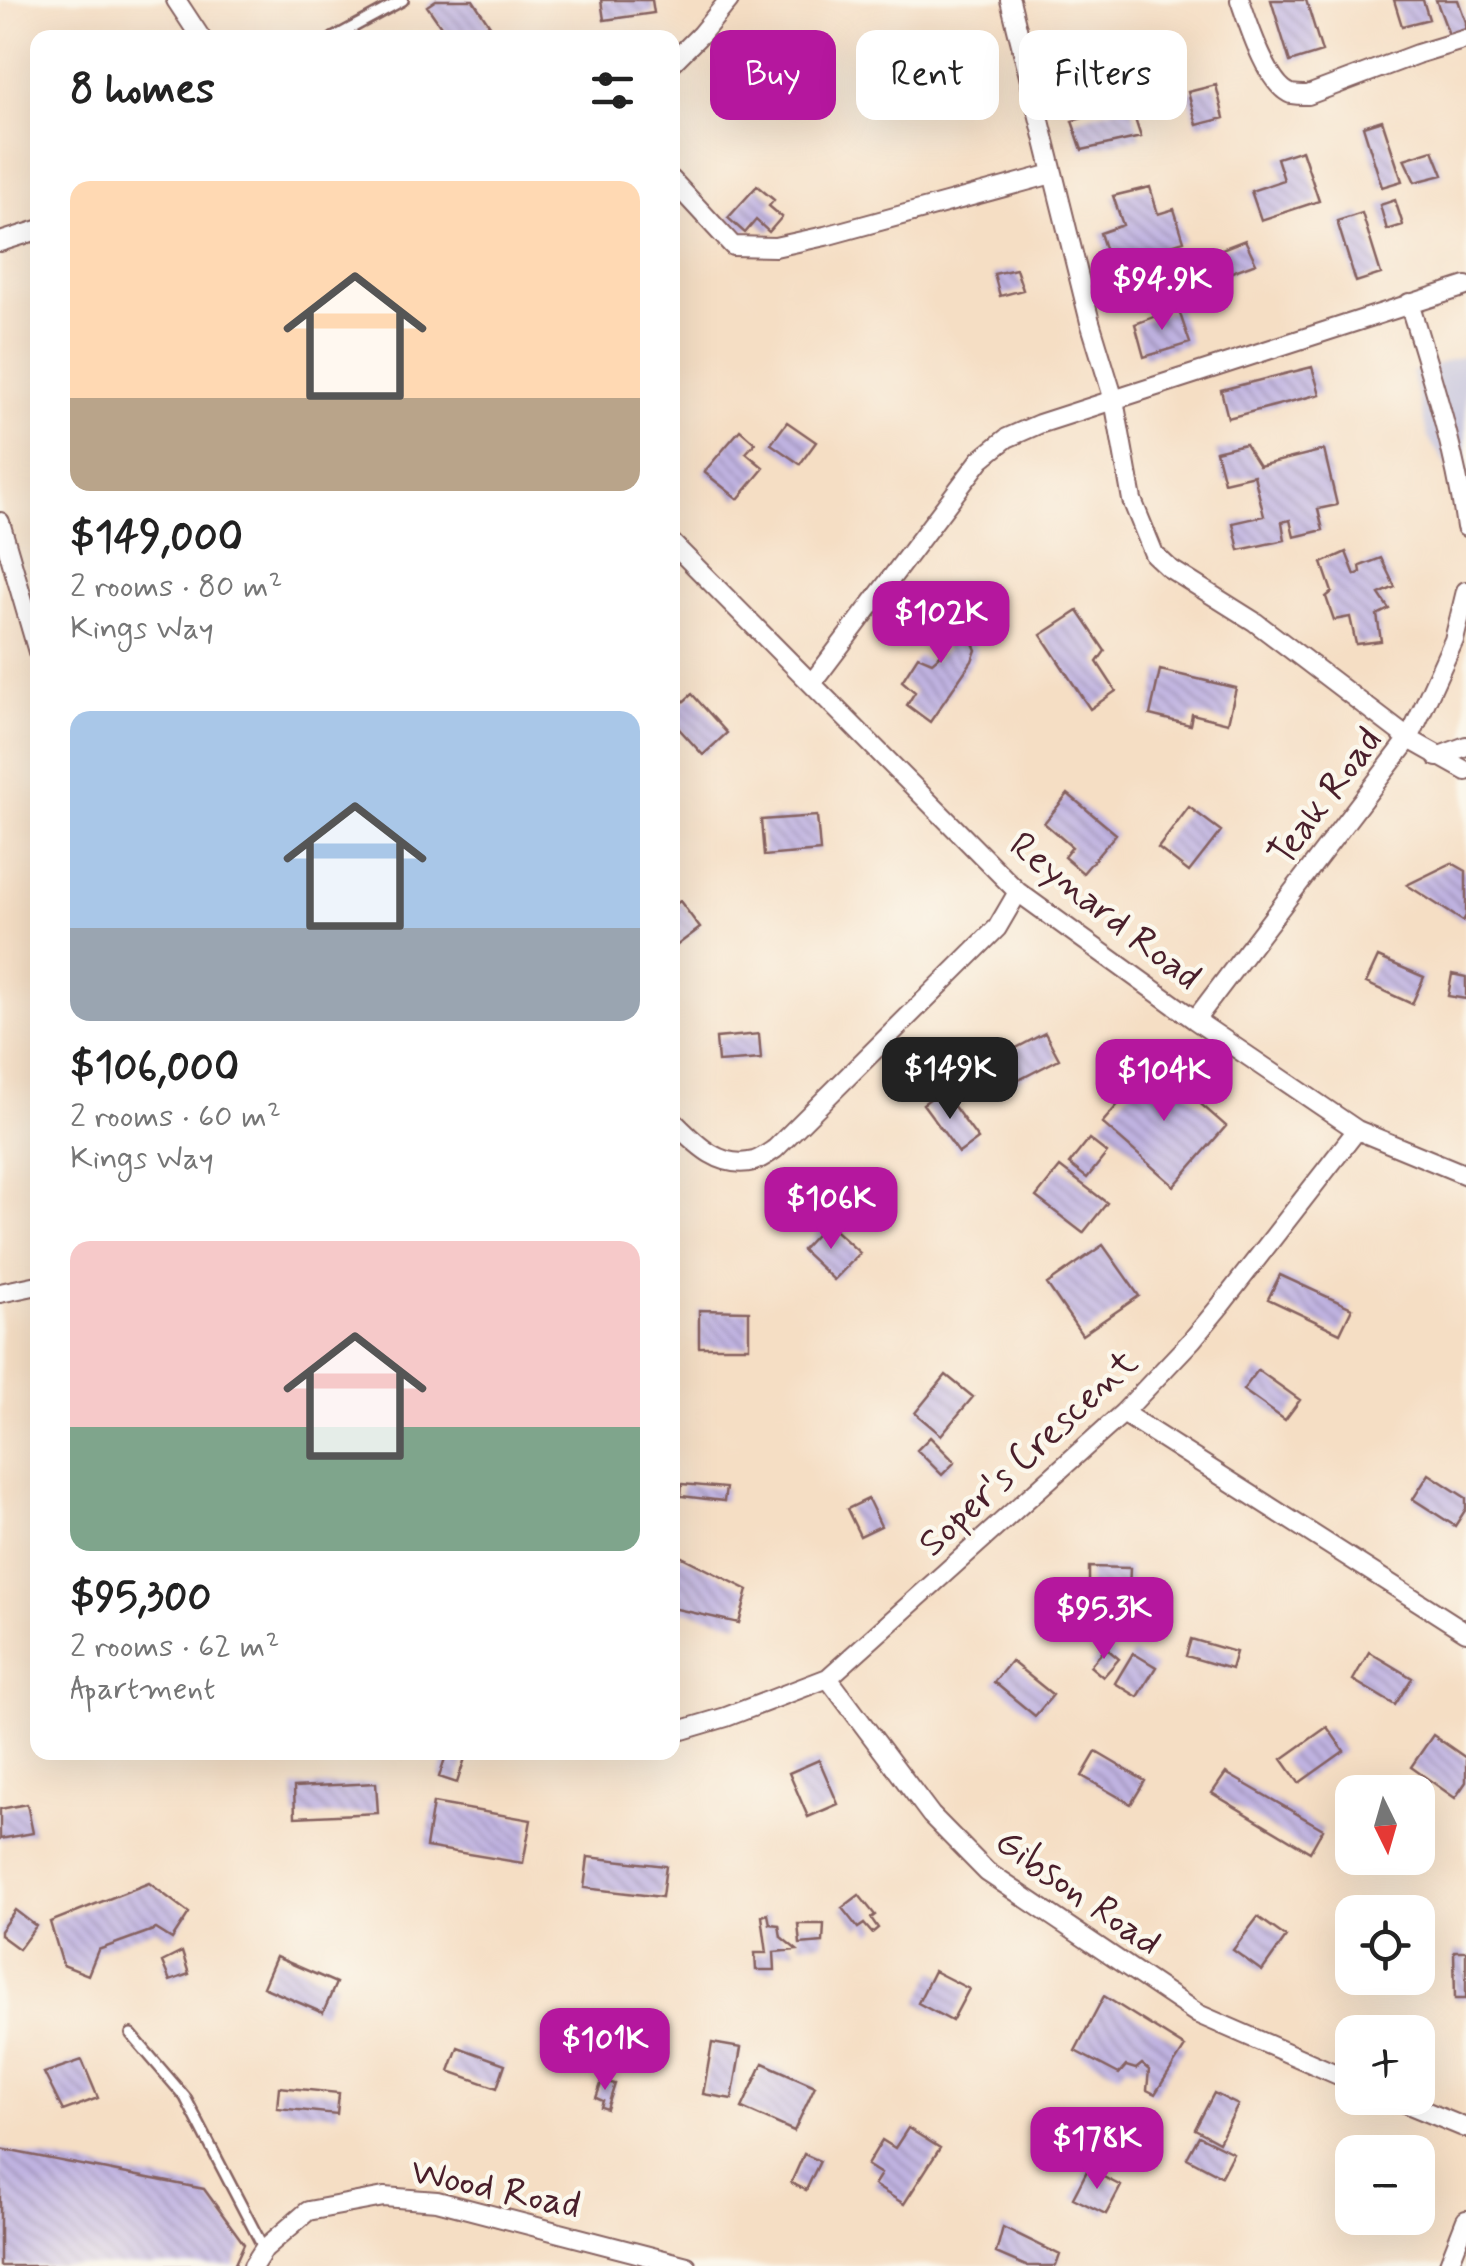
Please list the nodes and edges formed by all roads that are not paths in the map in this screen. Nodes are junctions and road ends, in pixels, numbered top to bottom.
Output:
1 (176, 0) edge
2 (403, 0) edge
3 (729, 0) edge
4 (1010, 0) edge
5 (1240, 0) edge
6 (196, 30) edge
7 (348, 30) edge
8 (1466, 39) edge
9 (680, 55) edge
10 (1052, 174) junction
11 (680, 189) edge
12 (30, 233) edge
13 (0, 242) edge
14 (1466, 286) edge
15 (1409, 303) junction
16 (1114, 400) junction
17 (0, 522) edge
18 (1466, 527) edge
19 (680, 551) edge
20 (1466, 591) edge
21 (30, 625) edge
22 (812, 684) junction
23 (1408, 739) junction
24 (1466, 746) edge
25 (1438, 756) junction
26 (1466, 771) edge
27 (1018, 892) junction
28 (1195, 1020) junction
29 (680, 1128) edge
30 (1357, 1130) junction
31 (1466, 1175) edge
32 (30, 1287) edge
33 (0, 1293) edge
34 (1123, 1413) junction
35 (1466, 1632) edge
36 (828, 1678) junction
37 (680, 1731) edge
38 (131, 2034) dead end
39 (1335, 2073) edge
40 (1434, 2115) edge
41 (1466, 2128) edge
42 (1466, 2220) edge
43 (258, 2258) edge
44 (687, 2266) edge
45 (1448, 2266) edge

1 - 6 street
2 - 7 lane
3 - 9 street
4 - 10 street
5 - 8 street
10 - 11 street
10 - 16 street
12 - 13 street
14 - 15 street
15 - 16 street
15 - 18 street
16 - 22 street
16 - 23 street
17 - 21 street
19 - 22 street, Reynard Road
20 - 23 street, Teak Road
22 - 27 street, Reynard Road
23 - 25 street
23 - 28 street, Teak Road
24 - 25 street
25 - 26 street
27 - 28 street, Reynard Road
27 - 29 street
28 - 30 street, Reynard Road
30 - 31 street, Reynard Road
30 - 34 street, Soper's Crescent
32 - 33 street
34 - 35 street
34 - 36 street, Soper's Crescent
36 - 37 street, Soper's Crescent
36 - 39 street, Gibson Road
38 - 43 lane
40 - 41 street
42 - 45 street
43 - 44 street, Wood Road

